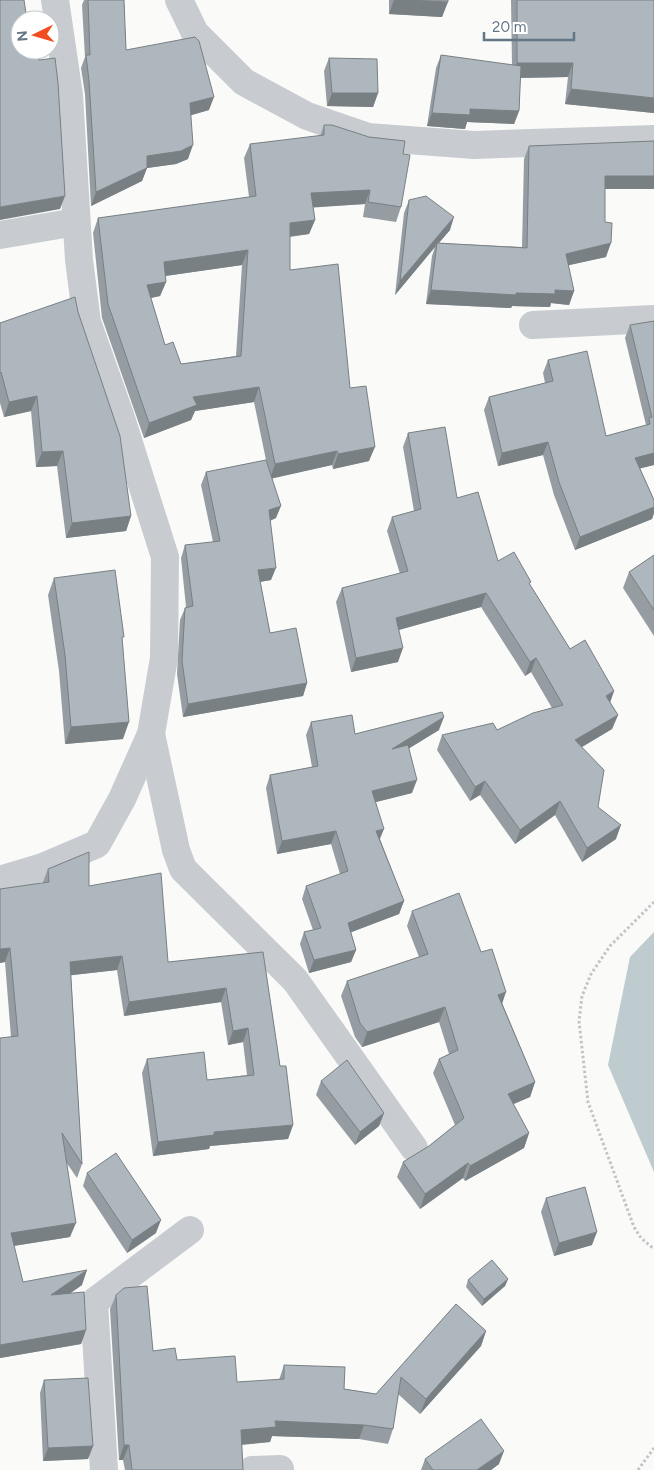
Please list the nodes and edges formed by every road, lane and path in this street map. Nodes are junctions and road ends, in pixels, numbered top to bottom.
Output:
1 (55, 0) edge
2 (178, 0) edge
3 (654, 139) edge
4 (76, 222) junction
5 (0, 234) edge
6 (654, 319) edge
7 (532, 325) dead end
8 (151, 734) junction
9 (0, 880) edge
10 (654, 902) edge
11 (414, 1148) dead end
12 (190, 1230) dead end
13 (654, 1249) edge
14 (654, 1448) edge
15 (280, 1469) dead end
16 (104, 1470) edge
17 (252, 1470) edge
18 (638, 1470) edge

1 - 4 street
2 - 3 street
4 - 5 street
4 - 8 street
6 - 7 street
8 - 9 street
8 - 11 street
10 - 13 path
12 - 16 street
14 - 18 path
15 - 17 street

